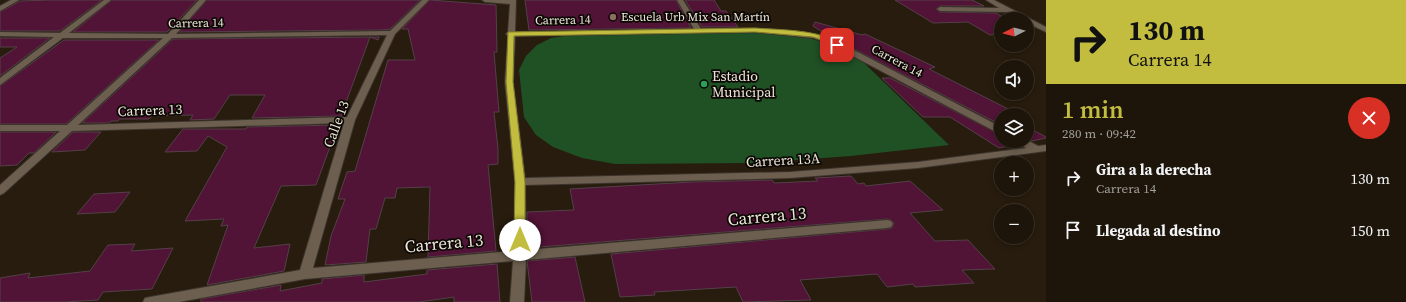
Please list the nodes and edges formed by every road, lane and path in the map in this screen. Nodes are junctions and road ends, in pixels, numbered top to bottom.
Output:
1 (16, 0) edge
2 (108, 0) edge
3 (203, 0) edge
4 (426, 0) edge
5 (485, 0) edge
6 (680, 0) edge
7 (990, 0) edge
8 (513, 1) edge
9 (0, 9) edge
10 (940, 9) dead end
11 (1007, 10) junction
12 (1011, 12) edge
13 (1034, 24) edge
14 (698, 30) junction
15 (1046, 30) edge
16 (392, 33) junction
17 (0, 34) edge
18 (510, 34) junction
19 (61, 36) junction
20 (170, 36) junction
21 (0, 82) edge
22 (350, 120) junction
23 (994, 127) edge
24 (0, 128) edge
25 (69, 128) junction
26 (1041, 149) edge
27 (520, 182) junction
28 (0, 191) edge
29 (887, 224) dead end
30 (520, 255) junction
31 (305, 274) junction
32 (150, 302) edge
33 (517, 302) edge

1 - 9 street
2 - 19 street
3 - 20 street
4 - 16 street, Calle 13
5 - 8 street
6 - 14 street
7 - 11 street
8 - 18 street
10 - 11 street
11 - 12 street
13 - 15 street
14 - 18 street, Carrera 14
14 - 23 street, Carrera 14
16 - 20 street, Carrera 14
16 - 22 street, Calle 13
17 - 19 street, Carrera 14
18 - 27 street
19 - 20 street, Carrera 14
19 - 21 street
20 - 25 street
22 - 25 street, Carrera 13
22 - 31 street, Calle 13
24 - 25 street, Carrera 13
25 - 28 street
26 - 27 street, Carrera 13A
27 - 30 street
29 - 30 street, Carrera 13
30 - 31 street, Carrera 13
30 - 33 street
31 - 32 street, Carrera 13

